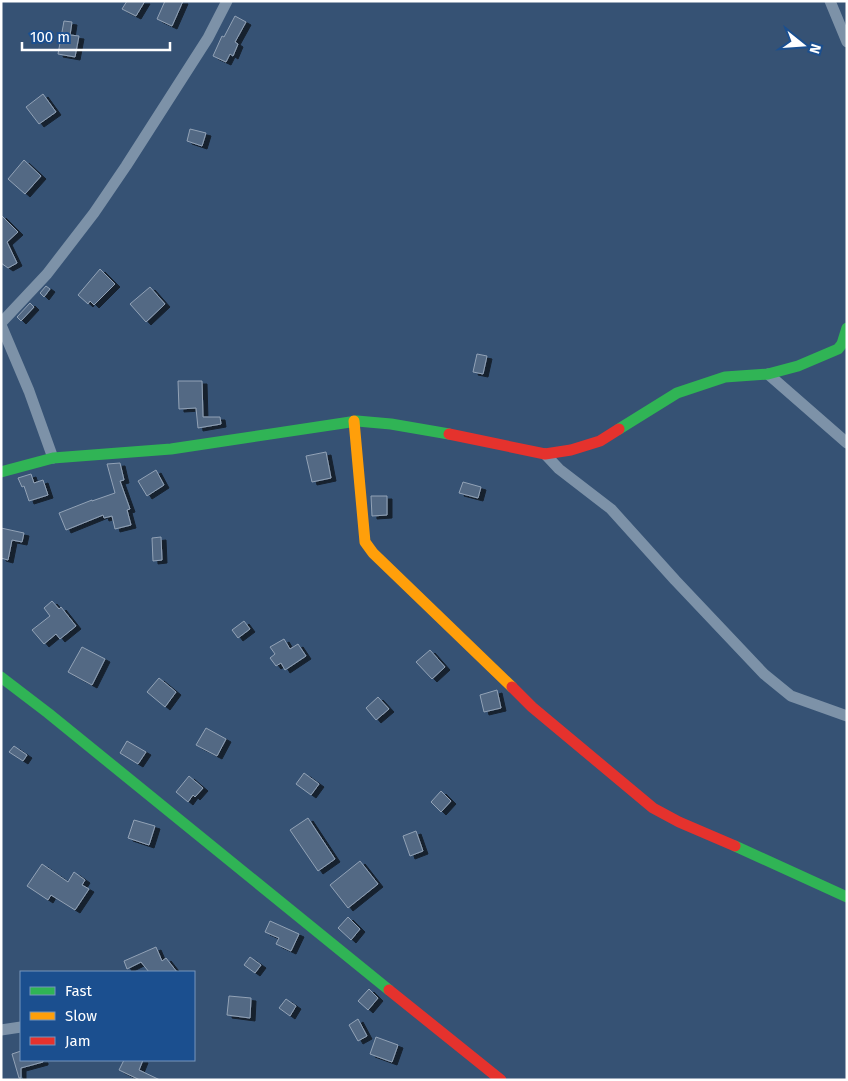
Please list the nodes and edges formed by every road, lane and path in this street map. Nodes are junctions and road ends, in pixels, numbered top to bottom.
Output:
1 (227, 1) edge
2 (830, 1) edge
3 (847, 42) edge
4 (1, 324) edge
5 (847, 328) edge
6 (768, 374) junction
7 (354, 421) junction
8 (847, 443) edge
9 (545, 454) junction
10 (53, 458) junction
11 (1, 472) edge
12 (1, 677) edge
13 (847, 716) edge
14 (847, 897) edge
15 (20, 1027) edge
16 (1, 1030) edge
17 (501, 1080) edge

1 - 4 street
2 - 3 street
4 - 10 street
5 - 6 street
6 - 8 street
6 - 9 street
7 - 9 street
7 - 10 street
7 - 14 street
9 - 13 street
10 - 11 street
12 - 17 street
15 - 16 street

